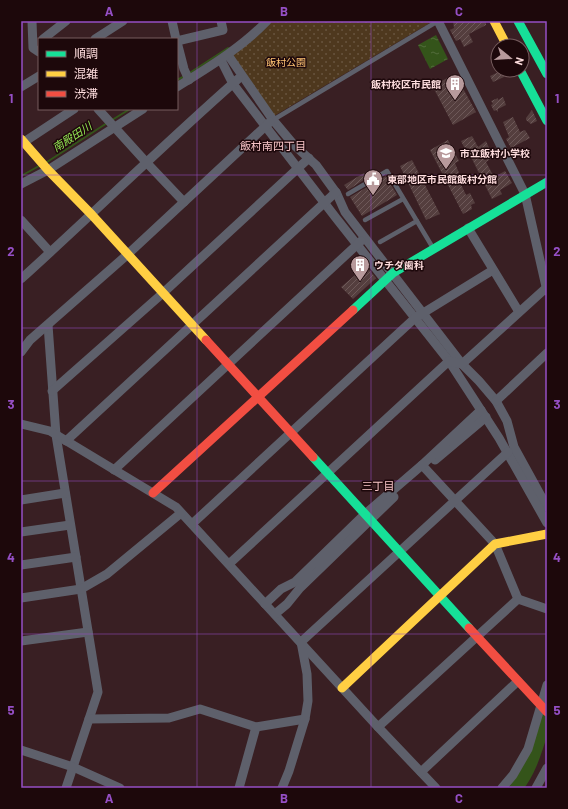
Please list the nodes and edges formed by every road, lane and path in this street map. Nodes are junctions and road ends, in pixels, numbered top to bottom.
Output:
1 (32, 21) edge
2 (66, 21) edge
3 (123, 21) edge
4 (172, 21) edge
5 (221, 21) edge
6 (267, 21) edge
7 (438, 21) edge
8 (494, 21) edge
9 (518, 21) edge
10 (45, 38) edge
11 (97, 38) edge
12 (176, 38) edge
13 (503, 38) edge
14 (178, 43) edge
15 (178, 46) edge
16 (37, 47) edge
17 (224, 58) junction
18 (547, 74) edge
19 (188, 76) junction
20 (242, 76) junction
21 (38, 77) edge
22 (524, 78) edge
23 (233, 84) junction
24 (178, 86) edge
25 (21, 87) edge
26 (72, 110) edge
27 (99, 110) edge
28 (141, 110) edge
29 (547, 121) edge
30 (112, 123) junction
31 (269, 123) junction
32 (22, 140) edge
33 (309, 158) junction
34 (146, 162) junction
35 (45, 166) junction
36 (298, 168) junction
37 (547, 182) edge
38 (21, 184) edge
39 (336, 192) junction
40 (348, 194) dead end
41 (525, 194) junction
42 (403, 199) junction
43 (184, 202) junction
44 (325, 203) junction
45 (92, 215) junction
46 (21, 220) edge
47 (365, 220) dead end
48 (417, 221) junction
49 (468, 228) junction
50 (365, 238) junction
51 (380, 242) dead end
52 (357, 245) junction
53 (433, 248) junction
54 (50, 252) junction
55 (128, 254) junction
56 (493, 270) junction
57 (393, 273) junction
58 (21, 279) edge
59 (386, 281) junction
60 (547, 289) edge
61 (163, 293) junction
62 (519, 312) junction
63 (418, 315) junction
64 (48, 325) junction
65 (192, 325) junction
66 (21, 352) edge
67 (547, 353) edge
68 (449, 361) junction
69 (462, 364) junction
70 (228, 365) junction
71 (52, 391) junction
72 (257, 398) junction
73 (496, 401) junction
74 (483, 413) junction
75 (21, 424) edge
76 (290, 433) junction
77 (56, 435) junction
78 (66, 441) junction
79 (508, 452) junction
80 (424, 467) junction
81 (114, 470) junction
82 (327, 474) junction
83 (65, 493) junction
84 (153, 493) junction
85 (21, 500) edge
86 (455, 500) junction
87 (547, 507) edge
88 (181, 513) junction
89 (367, 518) junction
90 (547, 523) edge
91 (192, 524) junction
92 (70, 525) junction
93 (21, 532) edge
94 (547, 534) edge
95 (495, 544) junction
96 (399, 553) junction
97 (76, 557) junction
98 (229, 564) junction
99 (21, 565) edge
100 (81, 589) junction
101 (439, 596) junction
102 (21, 598) edge
103 (518, 599) junction
104 (265, 604) junction
105 (547, 609) edge
106 (274, 614) junction
107 (88, 632) junction
108 (477, 637) junction
109 (21, 641) edge
110 (301, 642) junction
111 (518, 681) junction
112 (547, 685) edge
113 (342, 688) junction
114 (544, 709) edge
115 (305, 719) junction
116 (89, 720) junction
117 (256, 727) junction
118 (378, 727) junction
119 (21, 750) edge
120 (73, 767) junction
121 (547, 768) edge
122 (421, 772) junction
123 (66, 788) edge
124 (120, 788) edge
125 (239, 788) edge
126 (282, 788) edge
127 (436, 788) edge
128 (502, 788) edge
129 (536, 788) edge

1 - 16 street
2 - 10 street
3 - 11 street
4 - 12 street
5 - 14 street
6 - 17 street
7 - 31 lane
7 - 41 street
8 - 13 street
9 - 18 street
15 - 19 street
17 - 19 street
17 - 20 street
17 - 23 street
19 - 24 street
20 - 23 street
20 - 31 street
21 - 25 street
22 - 29 street
23 - 31 street
23 - 34 street
26 - 32 street
27 - 30 street
28 - 30 street
30 - 34 street
30 - 35 street
31 - 33 street
31 - 36 street
31 - 43 street
32 - 35 street
33 - 36 street
33 - 39 street
34 - 43 street
34 - 45 street
35 - 38 street
35 - 45 street
36 - 44 street
36 - 61 street
37 - 41 street
39 - 44 street
39 - 50 street
40 - 42 lane
41 - 49 street
41 - 60 street
42 - 47 lane
42 - 48 lane
43 - 55 street
44 - 52 street
44 - 65 street
45 - 54 street
45 - 55 street
46 - 54 street
48 - 51 lane
48 - 53 lane
49 - 53 street
49 - 56 street
50 - 52 street
50 - 57 street
52 - 59 street
52 - 70 street
53 - 57 street
54 - 58 street
55 - 61 street
55 - 64 street
56 - 62 street
56 - 63 street
57 - 59 street
57 - 63 street
59 - 63 street
59 - 72 street
60 - 62 street
61 - 65 street
61 - 71 street
62 - 69 street
63 - 68 street
63 - 69 street
63 - 76 street
64 - 66 street
64 - 71 street
65 - 70 street
65 - 78 street
67 - 73 street
68 - 69 street
68 - 74 street
68 - 82 street
69 - 73 street
70 - 72 street
70 - 81 street
71 - 77 street
72 - 76 street
72 - 84 street
73 - 87 street
74 - 79 street
74 - 80 street
75 - 77 street
76 - 82 street
76 - 91 street
77 - 78 street
77 - 83 street
78 - 81 street
79 - 86 street
79 - 90 street
80 - 86 street
80 - 89 street
81 - 84 street
82 - 89 street
82 - 98 street
83 - 85 street
83 - 92 street
84 - 88 street
86 - 95 street
86 - 96 street
88 - 91 street
88 - 100 street
89 - 96 street
89 - 104 street
89 - 106 street
91 - 98 street
92 - 93 street
92 - 97 street
94 - 95 street
95 - 101 street
95 - 103 street
96 - 101 street
96 - 110 street
97 - 99 street
97 - 100 street
98 - 104 street
100 - 102 street
100 - 107 street
101 - 108 street
101 - 113 street
103 - 105 street
103 - 108 street
104 - 106 street
106 - 110 street
107 - 109 street
107 - 116 street
108 - 111 street
108 - 118 street
110 - 113 street
110 - 115 street
111 - 114 street
111 - 122 street
112 - 114 street
113 - 118 street
114 - 128 street
115 - 117 street
115 - 126 street
116 - 117 street
116 - 120 street
117 - 125 street
118 - 122 street
119 - 120 street
120 - 123 street
120 - 124 street
121 - 129 street
122 - 127 street

